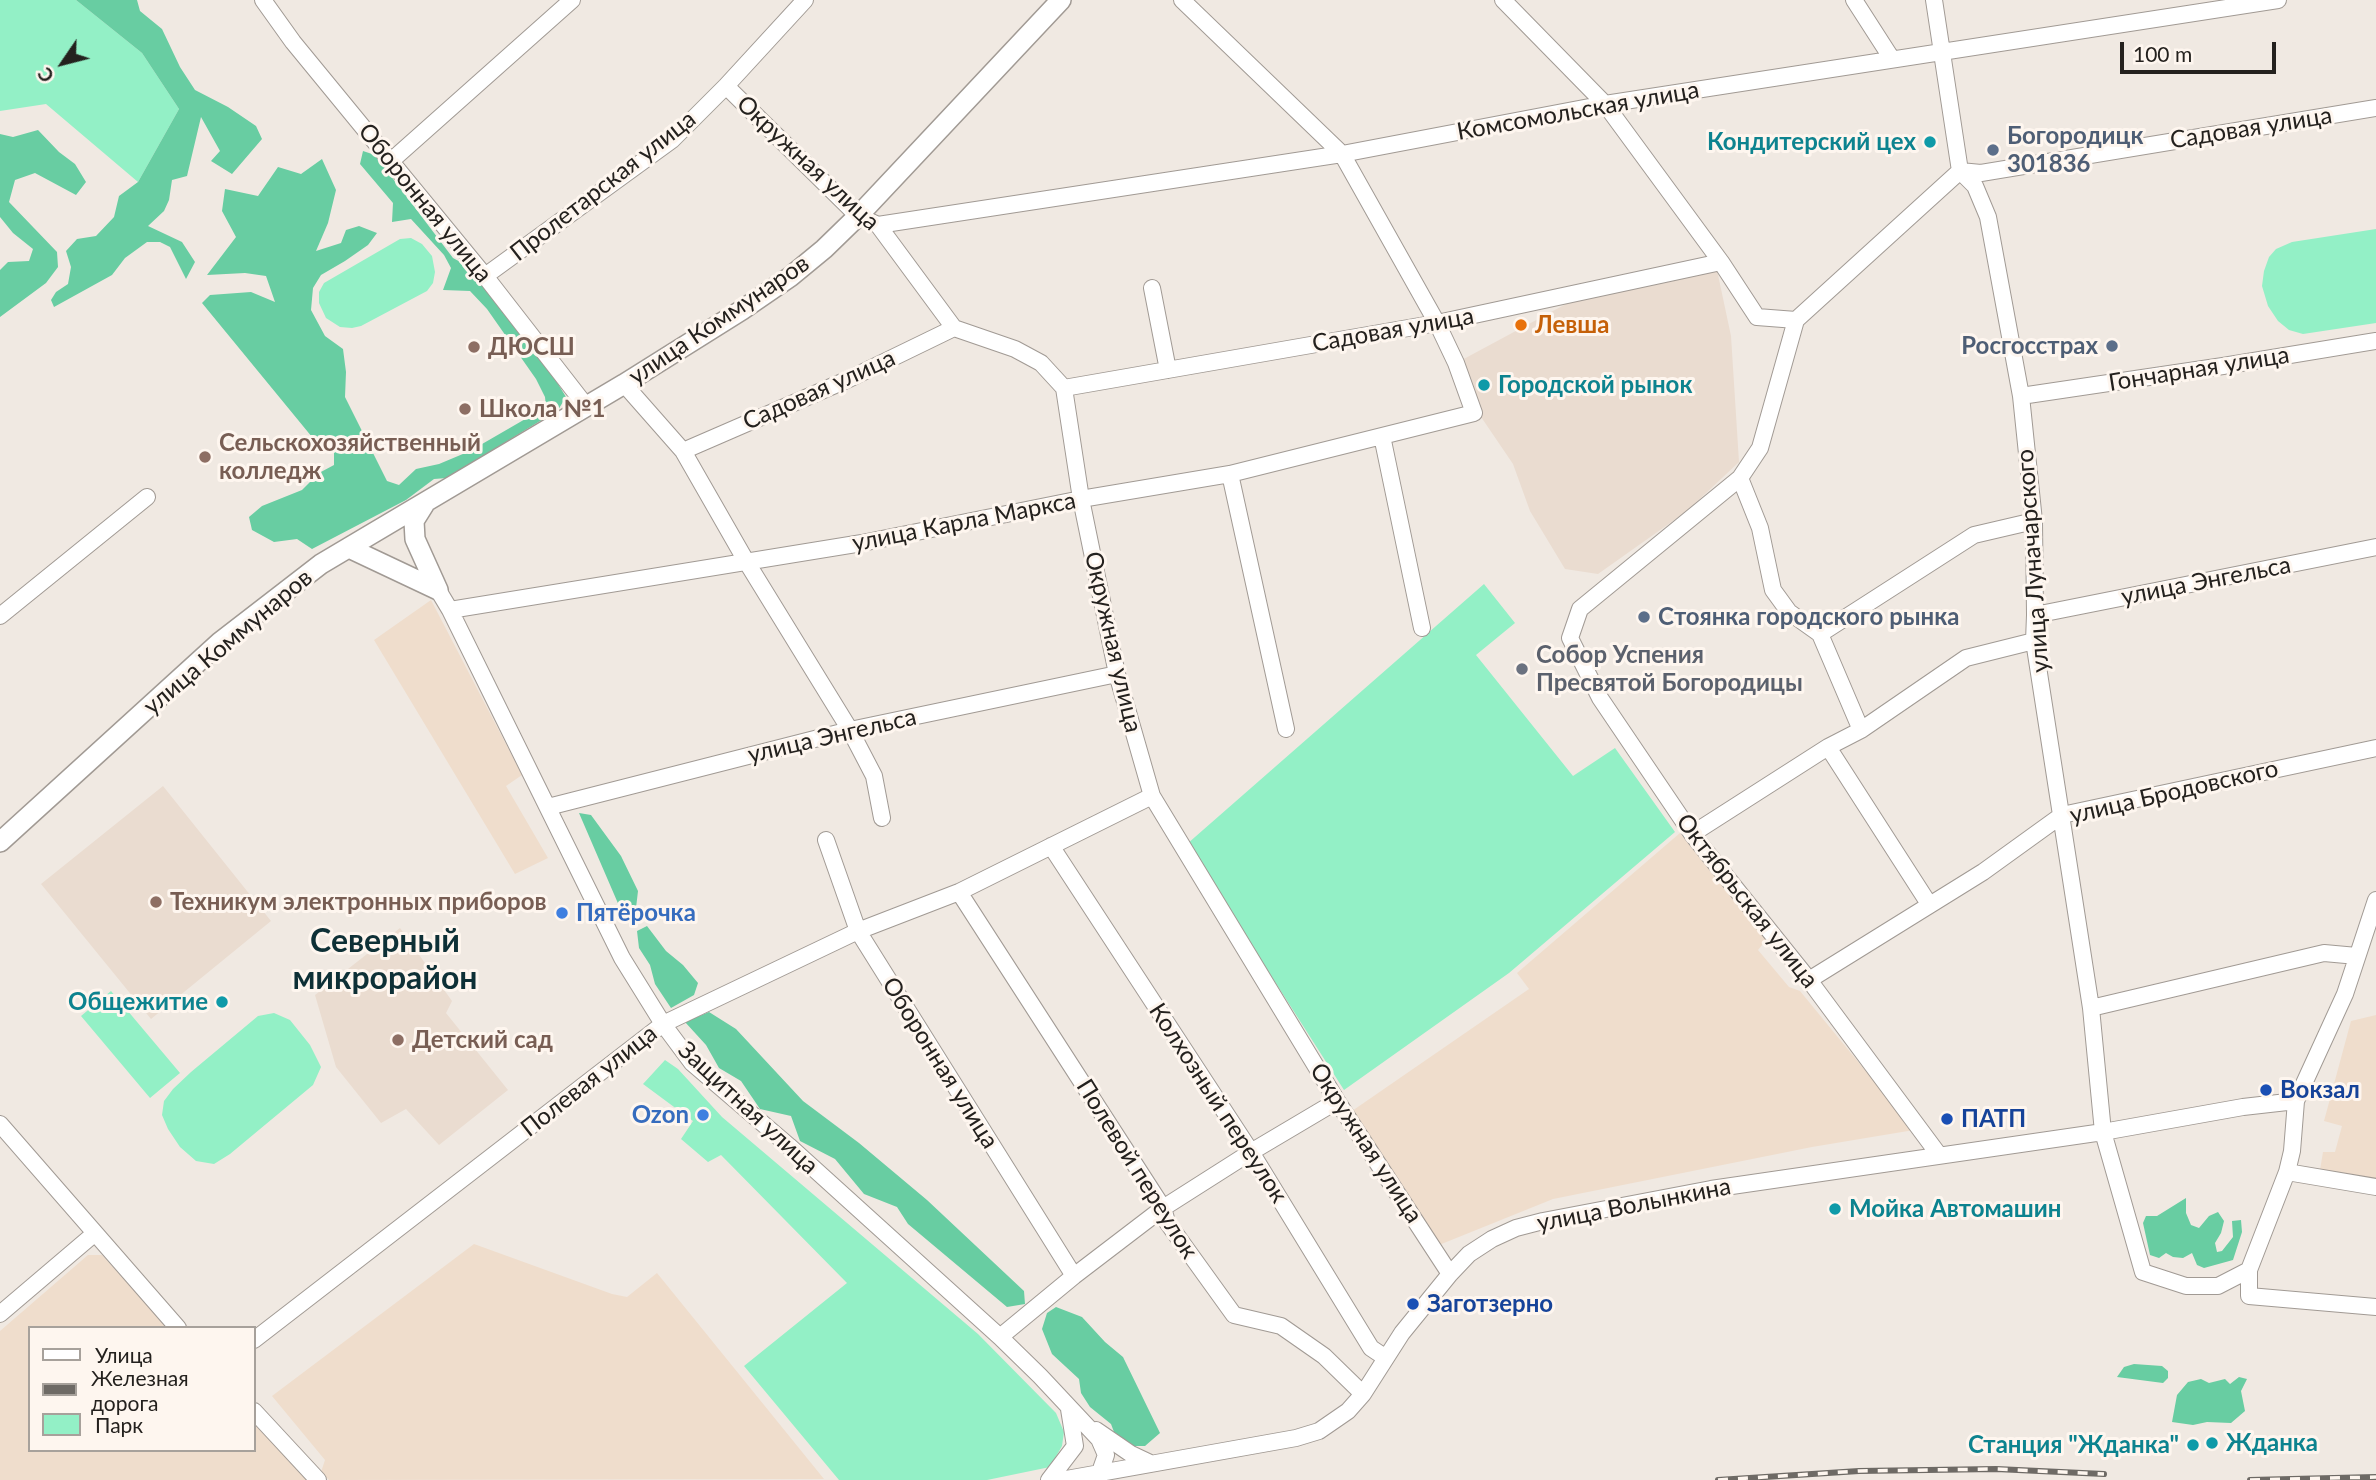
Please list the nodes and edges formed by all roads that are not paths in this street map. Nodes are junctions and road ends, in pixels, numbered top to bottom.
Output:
1 (263, 0) edge
2 (572, 0) edge
3 (805, 0) edge
4 (1061, 0) edge
5 (1182, 0) edge
6 (1503, 0) edge
7 (1854, 0) edge
8 (1934, 0) edge
9 (2278, 0) edge
10 (1942, 53) junction
11 (1892, 59) junction
12 (726, 86) junction
13 (1605, 104) junction
14 (2376, 108) edge
15 (1342, 155) junction
16 (391, 161) junction
17 (1960, 171) junction
18 (858, 216) junction
19 (878, 225) junction
20 (1721, 262) junction
21 (485, 276) junction
22 (1152, 288) dead end
23 (1796, 320) junction
24 (1437, 323) junction
25 (954, 328) junction
26 (2376, 341) edge
27 (1168, 370) junction
28 (624, 384) junction
29 (1064, 388) junction
30 (2021, 396) junction
31 (586, 406) junction
32 (1381, 436) junction
33 (682, 451) junction
34 (1230, 474) junction
35 (1740, 478) junction
36 (147, 497) dead end
37 (1081, 499) junction
38 (427, 502) junction
39 (2034, 521) junction
40 (387, 526) junction
41 (415, 538) junction
42 (2376, 547) edge
43 (349, 548) junction
44 (746, 561) junction
45 (404, 574) junction
46 (438, 590) junction
47 (450, 610) junction
48 (2035, 615) junction
49 (0, 616) edge
50 (1422, 628) dead end
51 (1820, 634) junction
52 (2034, 641) junction
53 (1117, 674) junction
54 (1286, 729) dead end
55 (850, 730) junction
56 (1861, 730) junction
57 (1828, 747) junction
58 (2376, 748) edge
59 (1152, 796) junction
60 (548, 807) junction
61 (2062, 815) junction
62 (881, 818) dead end
63 (1692, 834) junction
64 (826, 840) dead end
65 (0, 842) edge
66 (1051, 846) junction
67 (959, 892) junction
68 (2376, 900) edge
69 (1929, 904) junction
70 (2372, 925) edge
71 (858, 932) junction
72 (2357, 956) junction
73 (1809, 980) junction
74 (2091, 1008) junction
75 (663, 1024) junction
76 (1337, 1101) junction
77 (2297, 1101) junction
78 (0, 1124) edge
79 (2103, 1132) junction
80 (1251, 1152) junction
81 (1939, 1155) junction
82 (2287, 1172) junction
83 (2376, 1187) edge
84 (1163, 1209) junction
85 (94, 1234) junction
86 (2249, 1270) junction
87 (1450, 1273) junction
88 (1074, 1276) junction
89 (2376, 1307) edge
90 (0, 1314) edge
91 (176, 1326) edge
92 (1000, 1337) junction
93 (256, 1338) edge
94 (1386, 1358) junction
95 (1363, 1394) junction
96 (1069, 1409) junction
97 (256, 1413) edge
98 (1075, 1446) junction
99 (1150, 1463) junction
100 (1095, 1473) junction
101 (318, 1480) edge
102 (1049, 1480) edge
103 (1061, 1480) edge

1 - 16 street, Оборонная улица
2 - 16 street
3 - 12 street, Пролетарская улица
4 - 18 main road, улица Коммунаров
5 - 15 street
6 - 13 street
7 - 11 street
8 - 10 street, улица Луначарского
9 - 10 street, Комсомольская улица
10 - 11 street, Комсомольская улица
10 - 17 street, улица Луначарского
11 - 13 street, Комсомольская улица
12 - 18 street, Окружная улица
12 - 21 street, Пролетарская улица
13 - 15 street, Комсомольская улица
13 - 20 street
14 - 17 street, Садовая улица
15 - 19 street, Комсомольская улица
15 - 24 street
16 - 21 street, Оборонная улица
17 - 23 street
17 - 30 street, улица Луначарского
18 - 19 street, Окружная улица
18 - 28 main road, улица Коммунаров
19 - 25 street, Окружная улица
20 - 23 street
20 - 24 street, Садовая улица
21 - 31 street, Оборонная улица
22 - 27 street
23 - 35 street
24 - 27 street, Садовая улица
24 - 32 street, улица Карла Маркса
25 - 29 street
25 - 33 street, Садовая улица
26 - 30 street, Гончарная улица
27 - 29 street, Садовая улица
28 - 31 main road, улица Коммунаров
28 - 33 street
29 - 37 street, Окружная улица
30 - 39 street, улица Луначарского
31 - 38 main road, улица Коммунаров
32 - 34 street, улица Карла Маркса
32 - 50 street
33 - 44 street
34 - 37 street, улица Карла Маркса
34 - 54 street
35 - 51 street
35 - 63 street, Октябрьская улица
36 - 49 street
37 - 44 street, улица Карла Маркса
37 - 53 street, Окружная улица
38 - 40 main road, улица Коммунаров
38 - 41 main road
39 - 48 street, улица Луначарского
39 - 51 street
40 - 41 main road
40 - 43 main road, улица Коммунаров
40 - 45 main road
41 - 46 main road
42 - 48 street, улица Энгельса
43 - 45 main road
43 - 65 main road, улица Коммунаров
44 - 47 street, улица Карла Маркса
44 - 55 street
45 - 46 main road
46 - 47 street, Защитная улица
47 - 60 street, Защитная улица
48 - 52 street, улица Луначарского
51 - 56 street
52 - 56 street
52 - 61 street, улица Луначарского
53 - 55 street, улица Энгельса
53 - 59 street, Окружная улица
55 - 60 street, улица Энгельса
55 - 62 street
56 - 57 street
57 - 63 street
57 - 69 street
58 - 61 street, улица Бродовского
59 - 66 street, Полевая улица
59 - 76 street, Окружная улица
60 - 75 street, Защитная улица
61 - 69 street, улица Бродовского
61 - 74 street, улица Луначарского
63 - 73 street, Октябрьская улица
64 - 71 street, Оборонная улица
66 - 67 street, Полевая улица
66 - 80 street, Колхозный переулок
67 - 71 street, Полевая улица
67 - 84 street, Полевой переулок
68 - 70 street
69 - 73 street, улица Бродовского
70 - 72 street
71 - 75 street, Полевая улица
71 - 88 street, Оборонная улица
72 - 74 street
72 - 77 street
73 - 81 street, Октябрьская улица
74 - 79 street, улица Луначарского
75 - 92 street, Защитная улица
75 - 93 street, Полевая улица
76 - 80 street
76 - 87 street, Окружная улица
77 - 79 street, улица Волынкина
77 - 82 street
78 - 85 street
79 - 81 street, улица Волынкина
79 - 86 street, улица Луначарского
80 - 84 street
80 - 94 street, Колхозный переулок
81 - 87 street, улица Волынкина
82 - 83 street
82 - 86 street
84 - 88 street
84 - 95 street, Полевой переулок
85 - 90 street
85 - 91 street
86 - 89 street
87 - 94 street, улица Волынкина
88 - 92 street
92 - 96 street, Защитная улица
94 - 95 street, улица Волынкина
95 - 99 street, улица Волынкина
96 - 98 street
96 - 99 street
96 - 100 street
97 - 101 street
98 - 100 street
98 - 102 street
99 - 100 street, улица Волынкина
100 - 103 street, улица Волынкина

